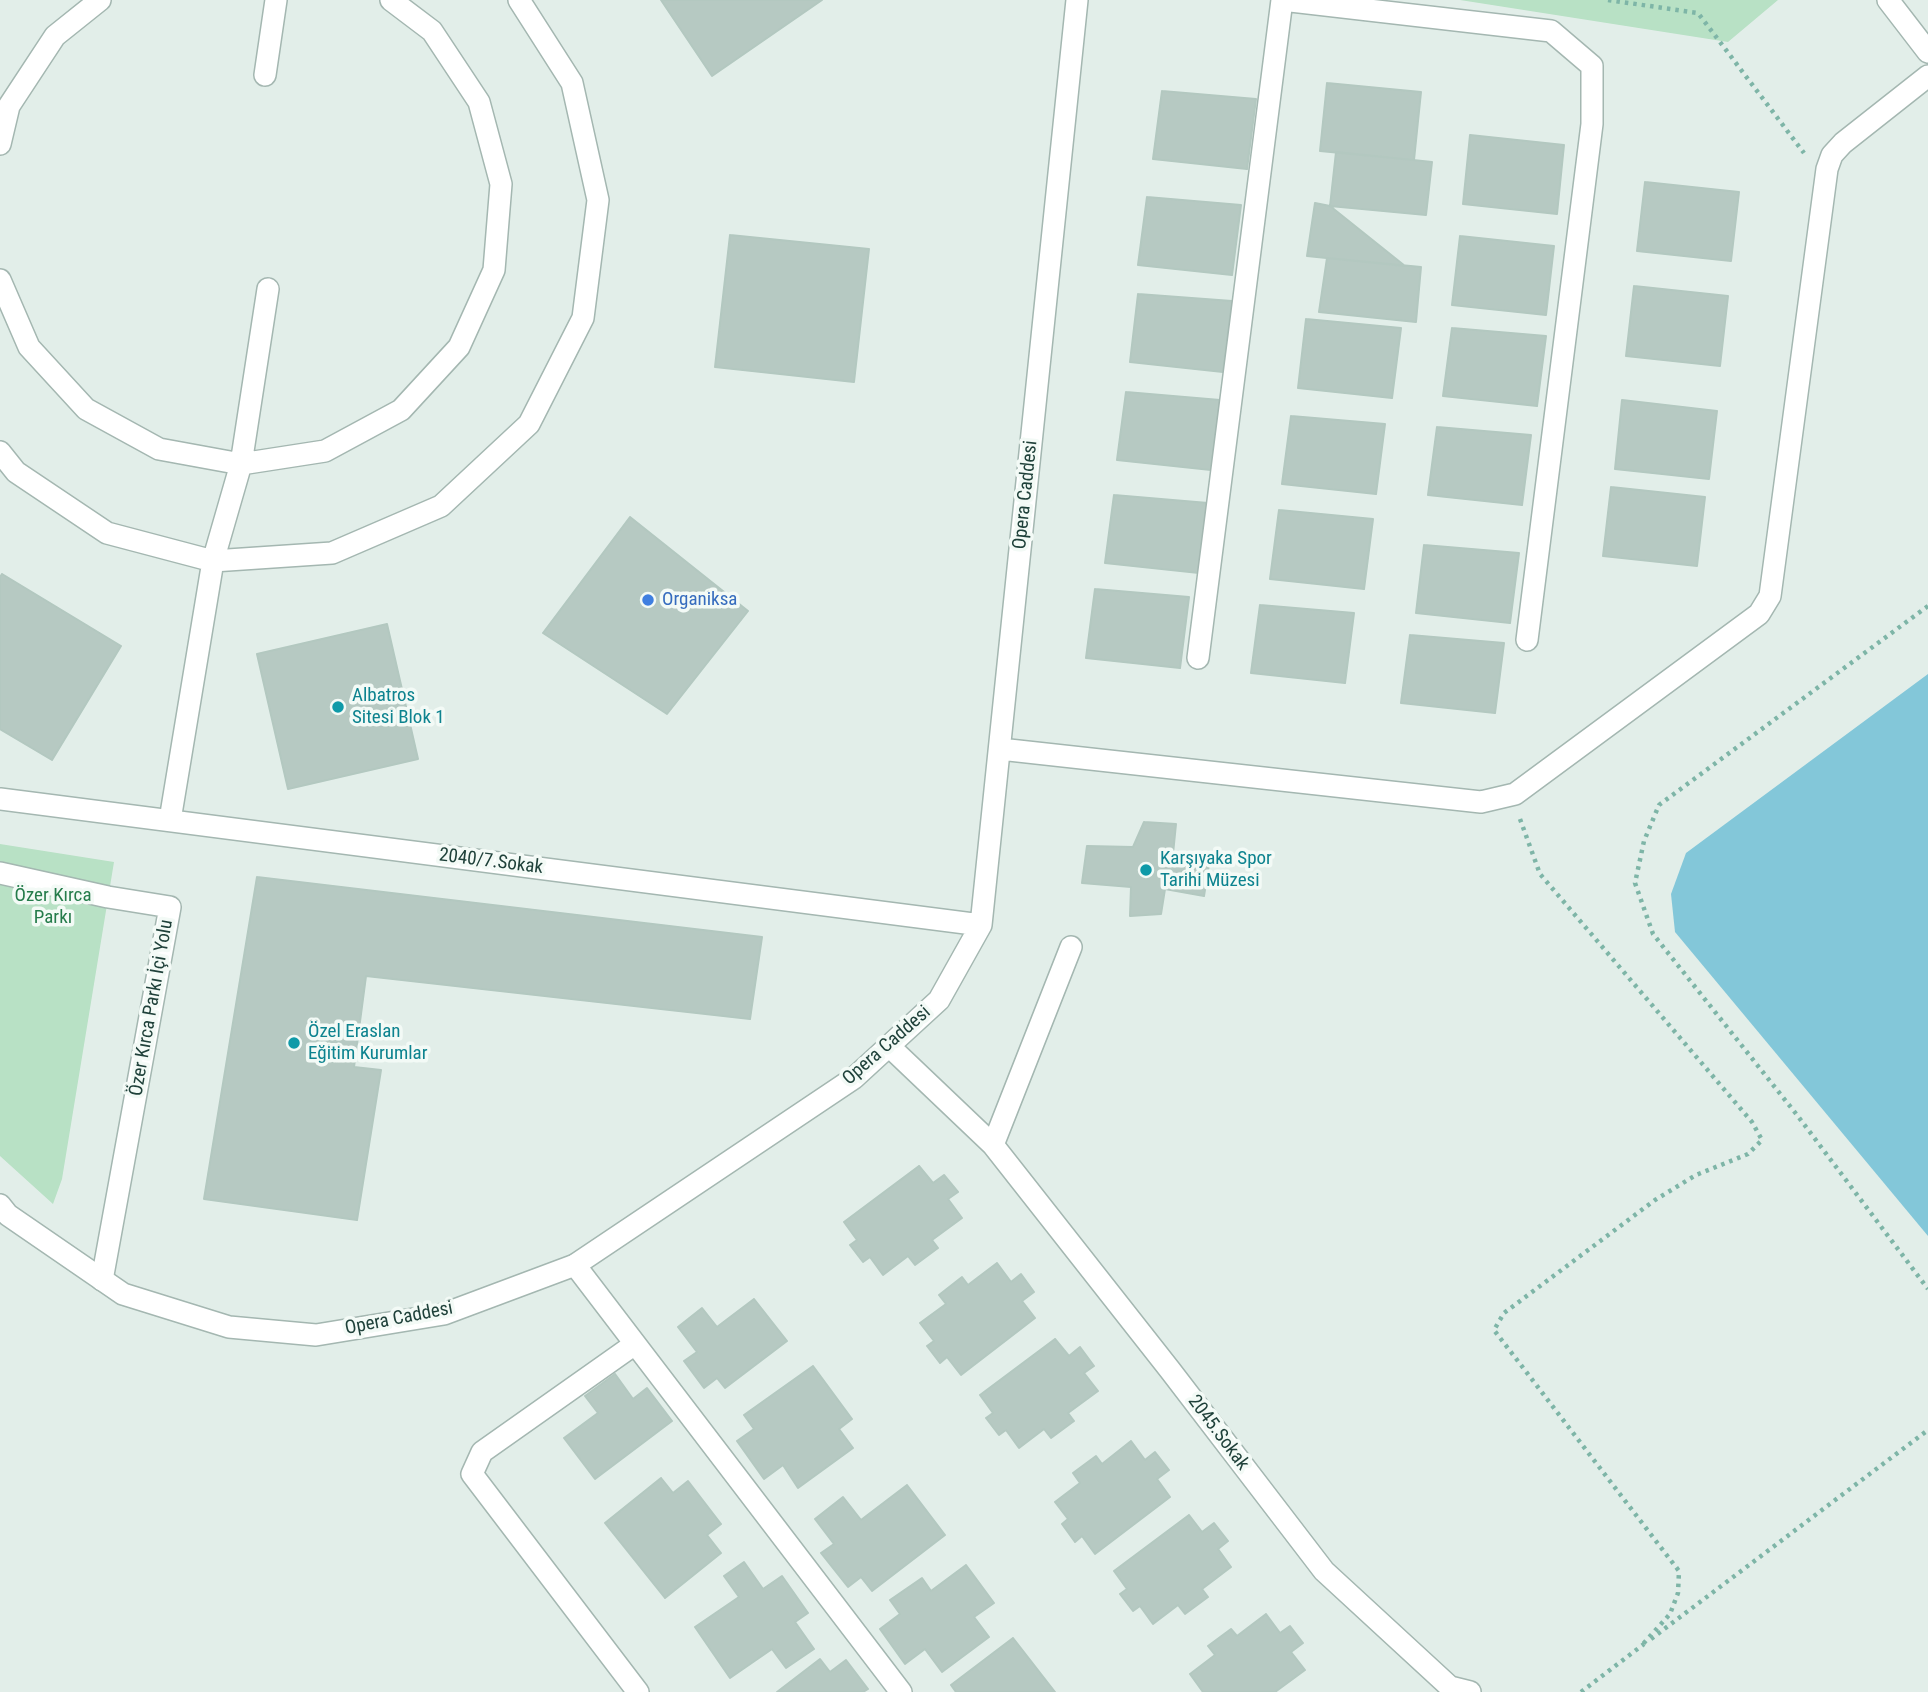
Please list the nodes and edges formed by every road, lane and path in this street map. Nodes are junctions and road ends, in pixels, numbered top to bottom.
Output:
1 (100, 0) edge
2 (276, 0) edge
3 (391, 0) edge
4 (519, 0) edge
5 (1077, 0) edge
6 (1282, 0) edge
7 (1608, 0) edge
8 (1888, 0) edge
9 (1928, 52) edge
10 (265, 75) dead end
11 (1928, 76) edge
12 (0, 144) edge
13 (1827, 169) junction
14 (0, 280) edge
15 (268, 289) dead end
16 (0, 452) edge
17 (241, 464) junction
18 (213, 561) junction
19 (1928, 606) edge
20 (1527, 640) dead end
21 (1198, 658) dead end
22 (1000, 749) junction
23 (1515, 794) junction
24 (0, 799) edge
25 (170, 820) junction
26 (0, 873) edge
27 (981, 925) junction
28 (1071, 947) dead end
29 (889, 1046) junction
30 (993, 1145) junction
31 (0, 1205) edge
32 (575, 1265) junction
33 (102, 1280) junction
34 (1928, 1289) edge
35 (635, 1344) junction
36 (1928, 1430) edge
37 (1643, 1644) junction
38 (638, 1692) edge
39 (901, 1692) edge
40 (1470, 1692) edge
41 (1581, 1692) edge

1 - 12 street
2 - 10 street
3 - 17 street
4 - 18 street
5 - 22 street, Opera Caddesi
6 - 20 street
6 - 21 street
7 - 13 path
8 - 9 street
11 - 13 street
13 - 23 street
14 - 17 street
15 - 17 street
16 - 18 street
17 - 18 street
18 - 25 street
19 - 34 path
22 - 23 street
22 - 27 street, Opera Caddesi
23 - 37 path
24 - 25 street, 2040/7.Sokak
25 - 27 street, 2040/7.Sokak
26 - 33 street, Özer Kırca Parkı İçi Yolu
27 - 29 street, Opera Caddesi
28 - 30 street
29 - 30 street, 2045.Sokak
29 - 32 street, Opera Caddesi
30 - 40 street, 2045.Sokak
31 - 33 street, Opera Caddesi
32 - 33 street, Opera Caddesi
32 - 35 street
35 - 38 street
35 - 39 street
36 - 37 path
37 - 41 path

